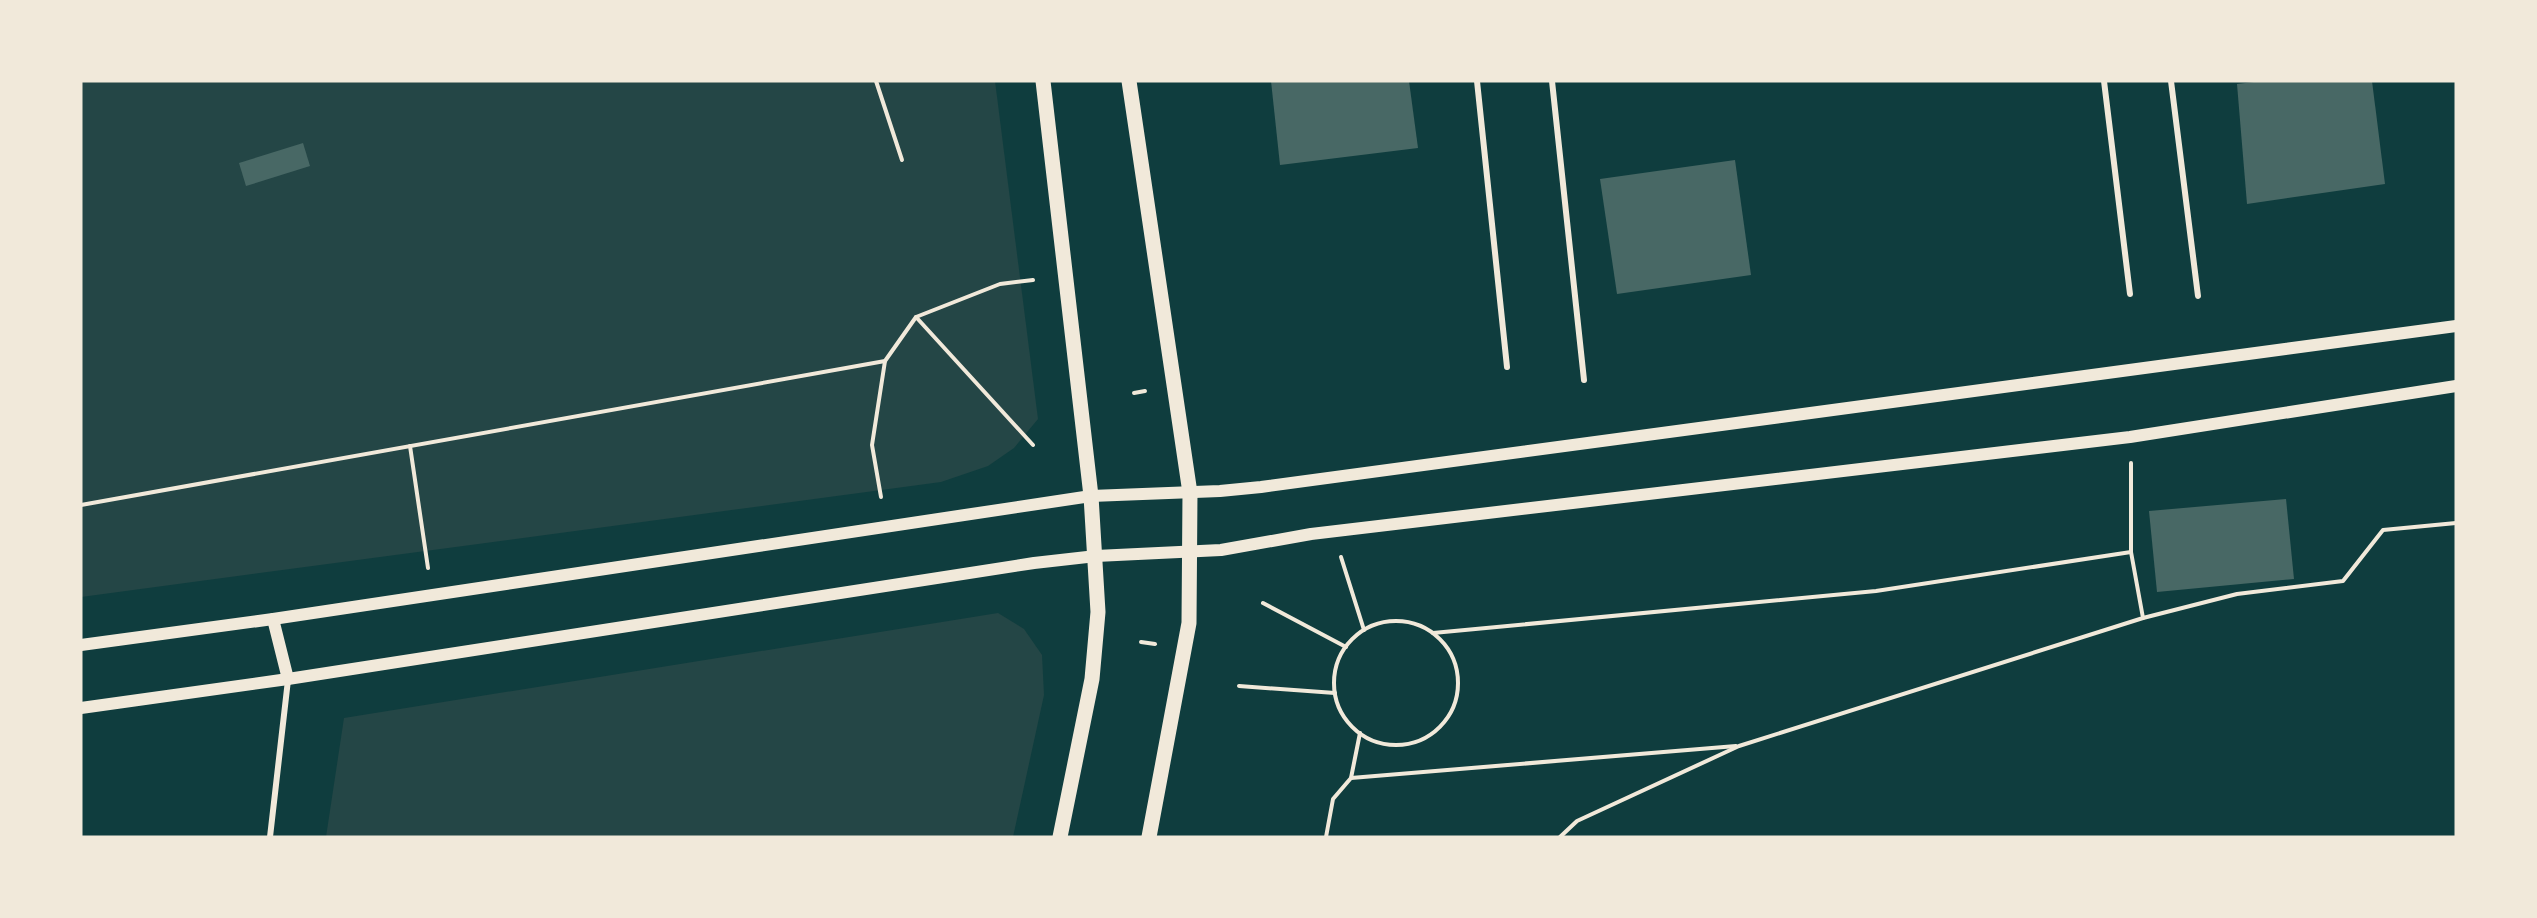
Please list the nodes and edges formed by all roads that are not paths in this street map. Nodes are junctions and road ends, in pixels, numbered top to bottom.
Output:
1 (1043, 81) edge
2 (1129, 81) edge
3 (1477, 81) edge
4 (1552, 81) edge
5 (2104, 81) edge
6 (2171, 81) edge
7 (2130, 294) dead end
8 (2198, 296) dead end
9 (2456, 326) edge
10 (1507, 367) dead end
11 (1584, 380) dead end
12 (2456, 386) edge
13 (1190, 493) junction
14 (1091, 496) junction
15 (1190, 553) junction
16 (1096, 556) junction
17 (273, 619) junction
18 (81, 645) edge
19 (288, 679) junction
20 (81, 708) edge
21 (270, 837) edge
22 (1060, 837) edge
23 (1149, 837) edge

1 - 14 main road
2 - 13 main road
3 - 10 street
4 - 11 street
5 - 7 street
6 - 8 street
9 - 13 main road
12 - 15 main road
13 - 14 main road
13 - 15 main road
14 - 16 main road
14 - 17 main road
15 - 16 main road
15 - 23 main road
16 - 19 main road
16 - 22 main road
17 - 18 main road
17 - 19 main road
19 - 20 main road
19 - 21 street

